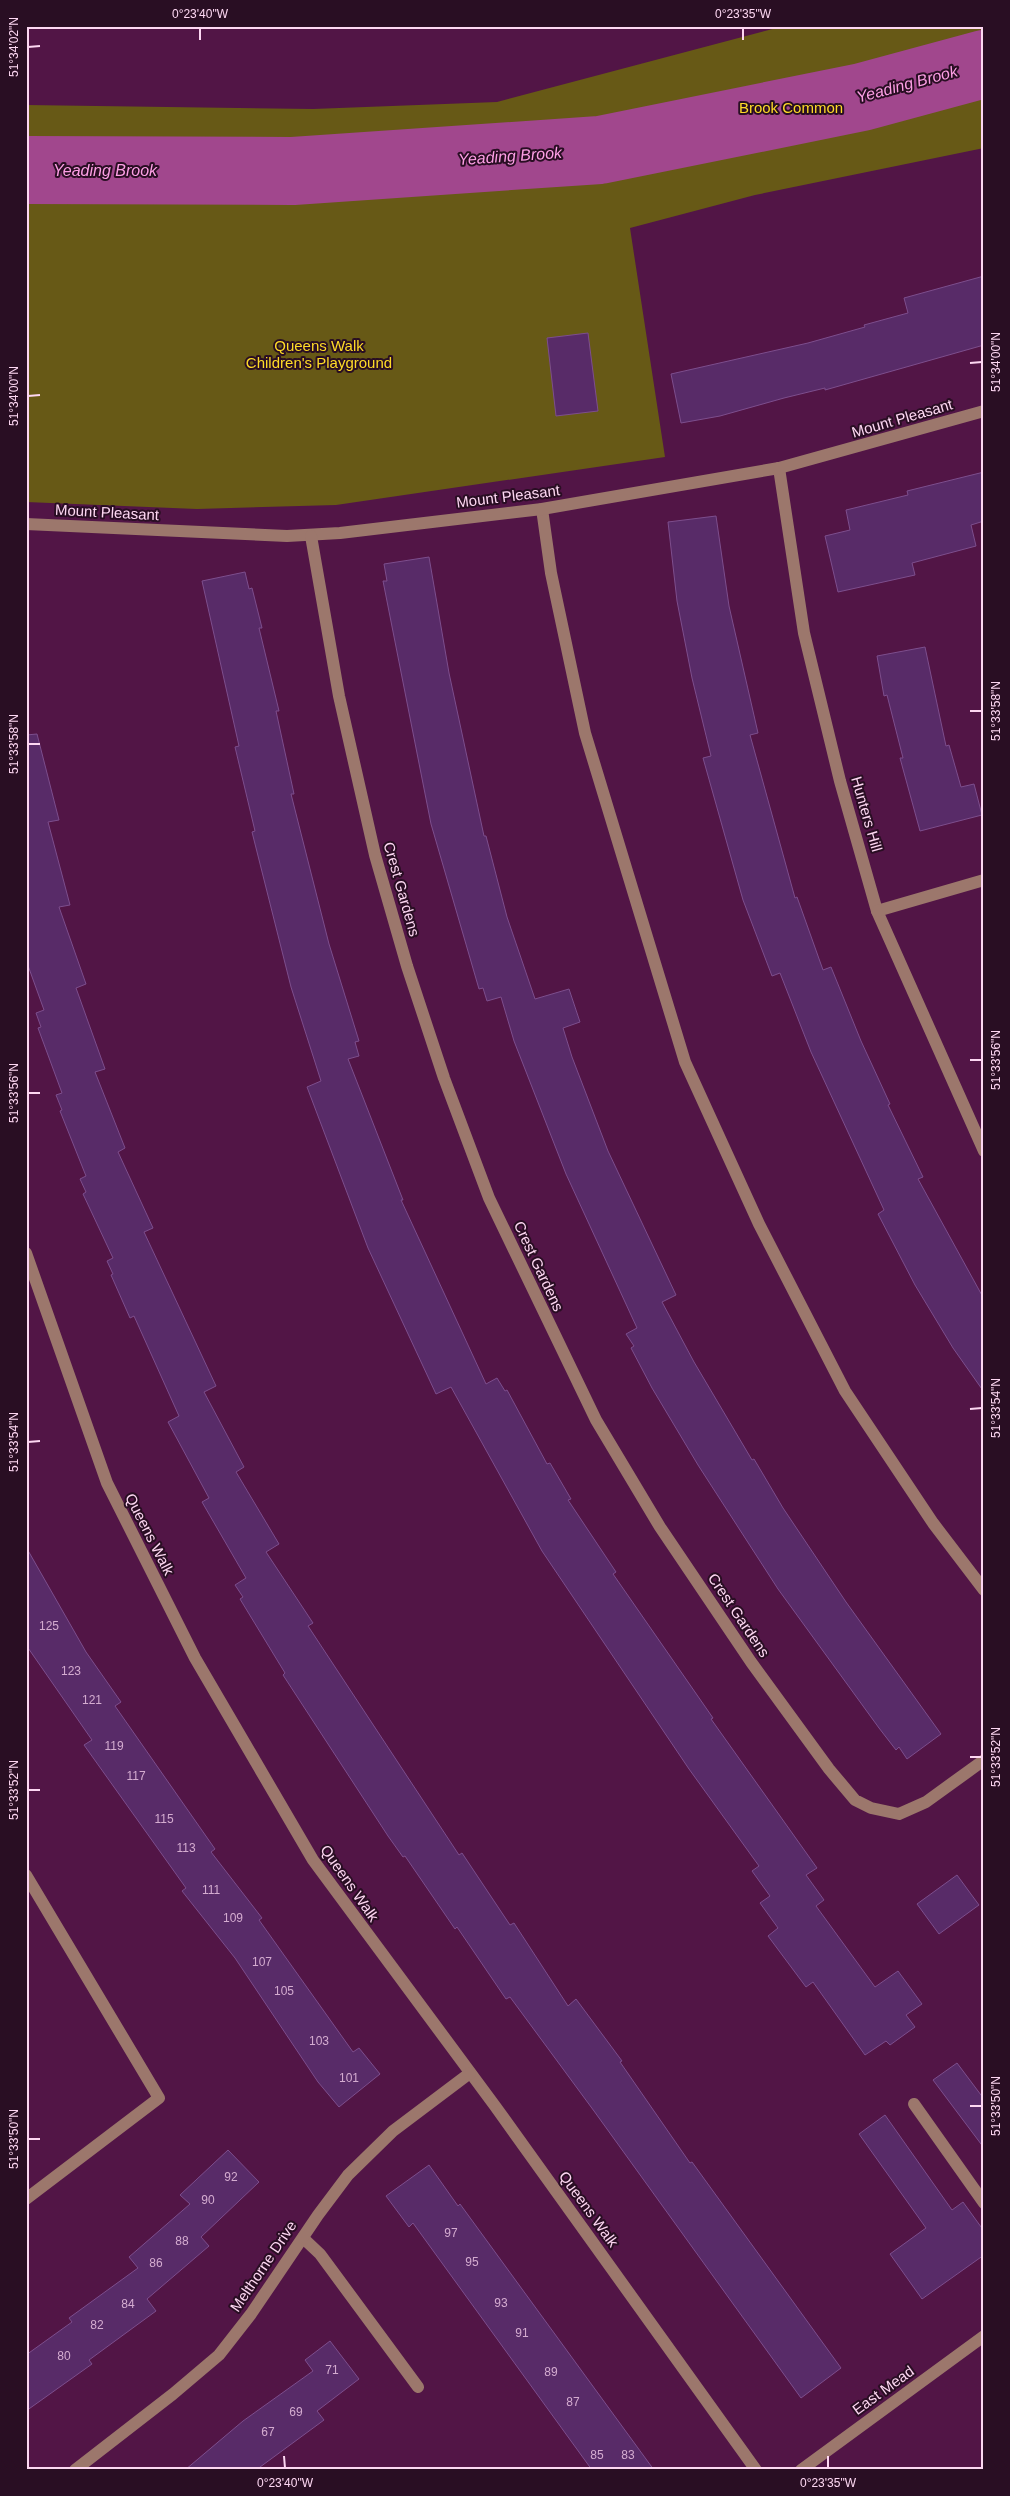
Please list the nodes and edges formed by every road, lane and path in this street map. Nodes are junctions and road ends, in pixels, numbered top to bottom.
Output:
1 (984, 411) edge
2 (779, 468) junction
3 (542, 509) junction
4 (26, 524) edge
5 (311, 536) junction
6 (984, 880) edge
7 (877, 910) junction
8 (984, 1150) edge
9 (26, 1253) edge
10 (984, 1590) edge
11 (984, 1760) edge
12 (26, 1875) edge
13 (470, 2073) junction
14 (914, 2104) dead end
15 (26, 2199) edge
16 (984, 2203) edge
17 (303, 2238) junction
18 (984, 2336) edge
19 (418, 2387) dead end
20 (75, 2470) edge
21 (756, 2470) edge
22 (801, 2470) edge

1 - 2 street, Mount Pleasant
2 - 3 street, Mount Pleasant
2 - 7 street, Hunters Hill
3 - 5 street, Mount Pleasant
3 - 10 street
4 - 5 street, Mount Pleasant
5 - 11 street, Crest Gardens
6 - 7 street
7 - 8 street, Hunters Hill
9 - 13 street, Queens Walk
12 - 15 street
13 - 17 street, Melthorne Drive
13 - 21 street, Queens Walk
14 - 16 street
17 - 19 street
17 - 20 street, Melthorne Drive
18 - 22 street, East Mead

